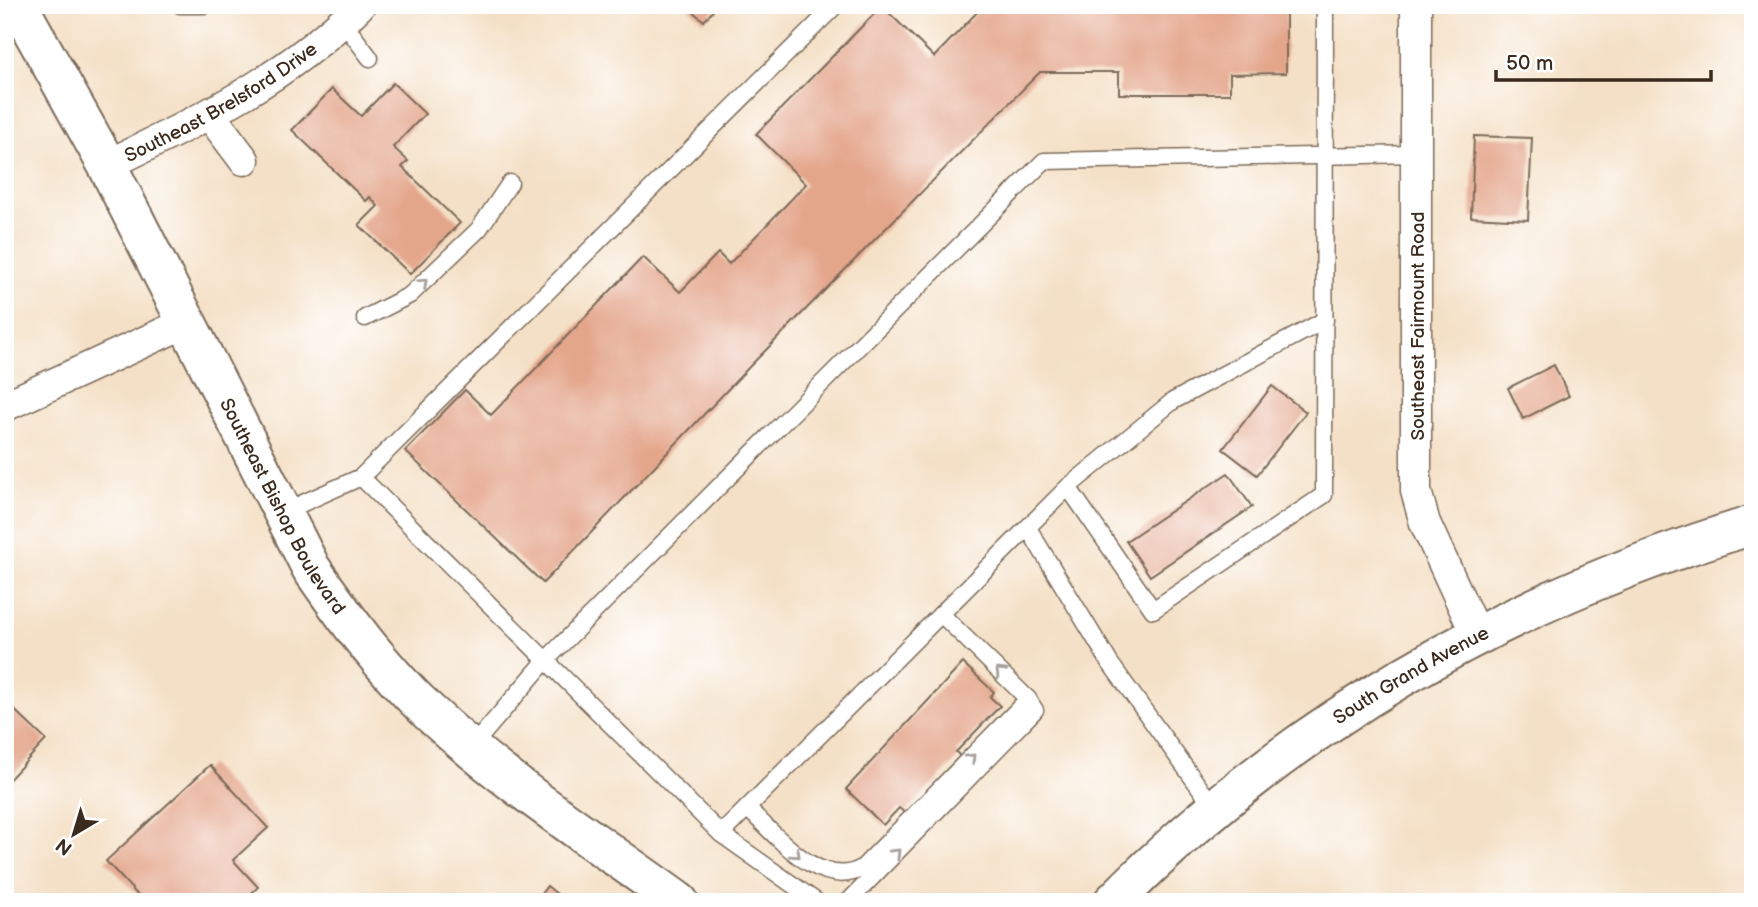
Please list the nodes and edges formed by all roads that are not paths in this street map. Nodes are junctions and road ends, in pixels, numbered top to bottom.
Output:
1 (18, 5) edge
2 (180, 5) edge
3 (205, 5) edge
4 (836, 5) edge
5 (1325, 5) edge
6 (1416, 5) edge
7 (351, 14) edge
8 (370, 58) dead end
9 (210, 114) junction
10 (1417, 154) junction
11 (1325, 155) junction
12 (244, 160) dead end
13 (107, 165) junction
14 (510, 183) dead end
15 (365, 318) dead end
16 (1325, 320) junction
17 (185, 323) junction
18 (5, 406) edge
19 (361, 477) junction
20 (1068, 487) junction
21 (283, 512) junction
22 (1753, 525) edge
23 (1028, 527) junction
24 (941, 614) junction
25 (1476, 634) junction
26 (547, 659) junction
27 (1028, 699) junction
28 (470, 749) junction
29 (747, 808) junction
30 (1215, 809) junction
31 (721, 834) junction
32 (679, 902) edge
33 (817, 902) edge
34 (848, 902) edge
35 (1113, 902) edge

1 - 13 street, Southeast Bishop Boulevard
2 - 3 lane
4 - 19 lane
5 - 11 lane
6 - 10 street, Southeast Fairmount Road
7 - 8 lane
7 - 9 street, Southeast Brelsford Drive
9 - 12 street
9 - 13 street, Southeast Brelsford Drive
10 - 11 lane
10 - 25 street, Southeast Fairmount Road
11 - 16 lane
11 - 26 lane
13 - 17 street, Southeast Bishop Boulevard
15 -> 14 lane
16 - 20 lane
16 - 20 lane
17 - 18 street
17 - 21 street, Southeast Bishop Boulevard
19 - 21 lane
19 - 26 lane
20 - 23 lane
21 - 28 street, Southeast Bishop Boulevard
22 - 25 street, South Grand Avenue
23 - 24 lane
23 - 30 lane
27 -> 24 lane
24 - 29 lane
25 - 30 street, South Grand Avenue
26 - 28 lane
26 - 31 lane
29 -> 27 lane
34 -> 27 lane
28 - 32 street, Southeast Bishop Boulevard
29 - 31 lane
30 - 35 street, South Grand Avenue
31 - 33 lane

